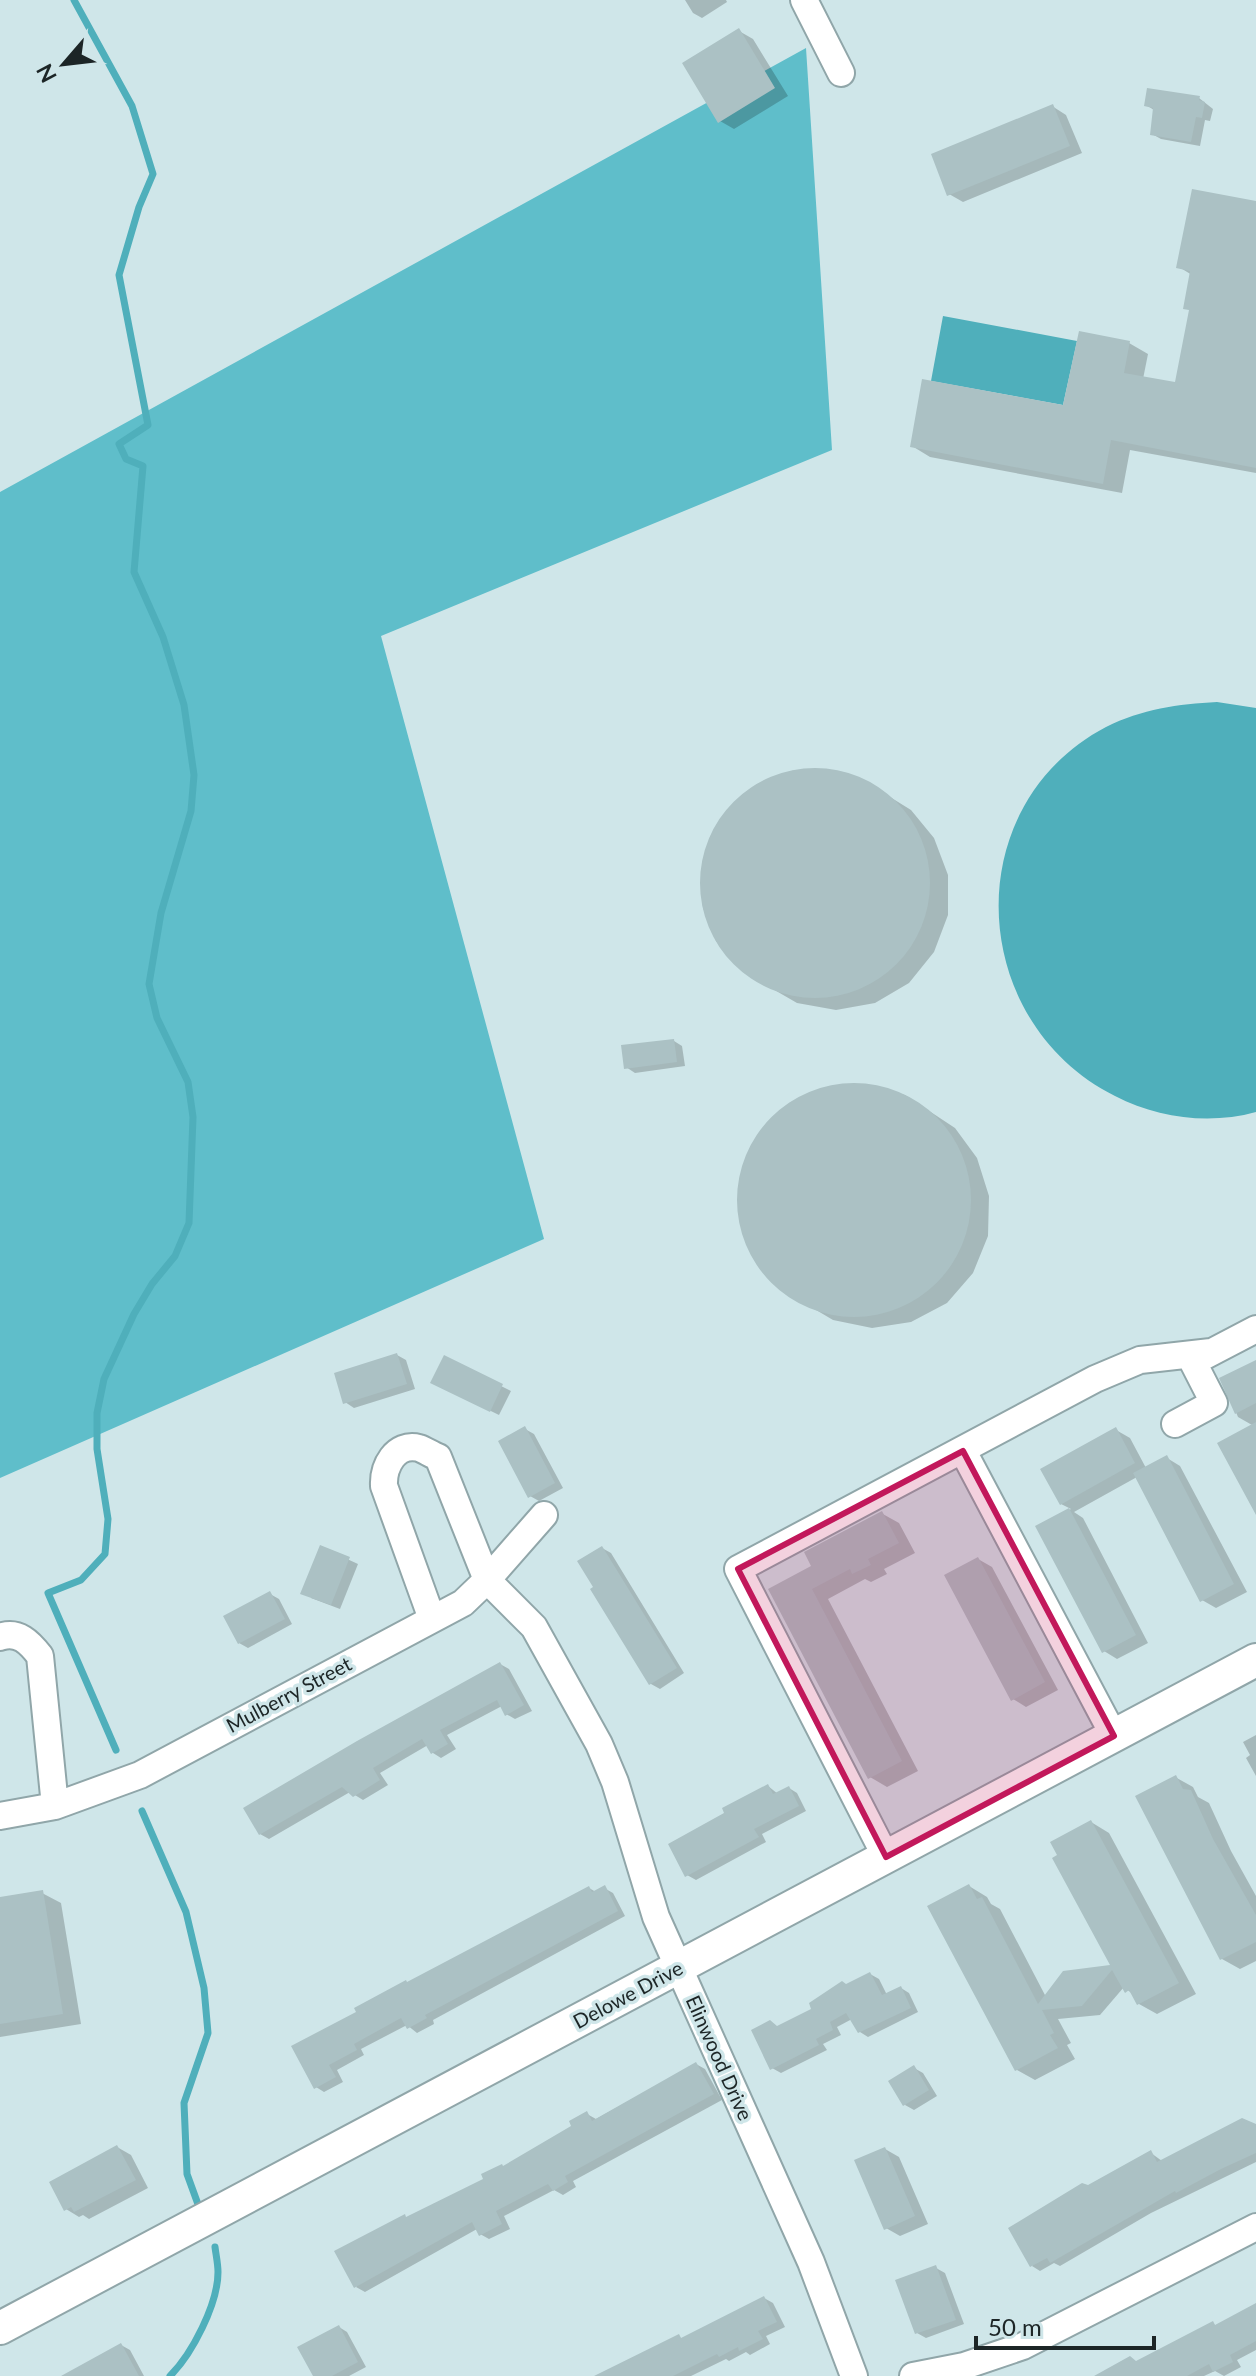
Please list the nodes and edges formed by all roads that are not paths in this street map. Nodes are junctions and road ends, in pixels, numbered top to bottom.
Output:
1 (804, 0) edge
2 (841, 73) dead end
3 (1256, 1329) edge
4 (1211, 1352) junction
5 (1175, 1424) dead end
6 (963, 1451) junction
7 (544, 1515) dead end
8 (487, 1580) junction
9 (432, 1619) junction
10 (0, 1637) edge
11 (1256, 1660) edge
12 (1114, 1736) junction
13 (55, 1806) junction
14 (0, 1816) edge
15 (886, 1857) junction
16 (678, 1968) junction
17 (1256, 2227) edge
18 (0, 2328) edge
19 (854, 2376) edge
20 (913, 2376) edge

1 - 2 street
3 - 4 street
4 - 5 street
4 - 6 street
6 - 12 street
6 - 15 street
7 - 8 street, Mulberry Street
8 - 9 street, Mulberry Street
8 - 9 street
8 - 16 street, Elinwood Drive
9 - 13 street, Mulberry Street
10 - 13 street
11 - 12 street, Delowe Drive
12 - 15 street, Delowe Drive
13 - 14 street, Mulberry Street
15 - 16 street, Delowe Drive
16 - 18 street, Delowe Drive
16 - 19 street, Elinwood Drive
17 - 20 street

